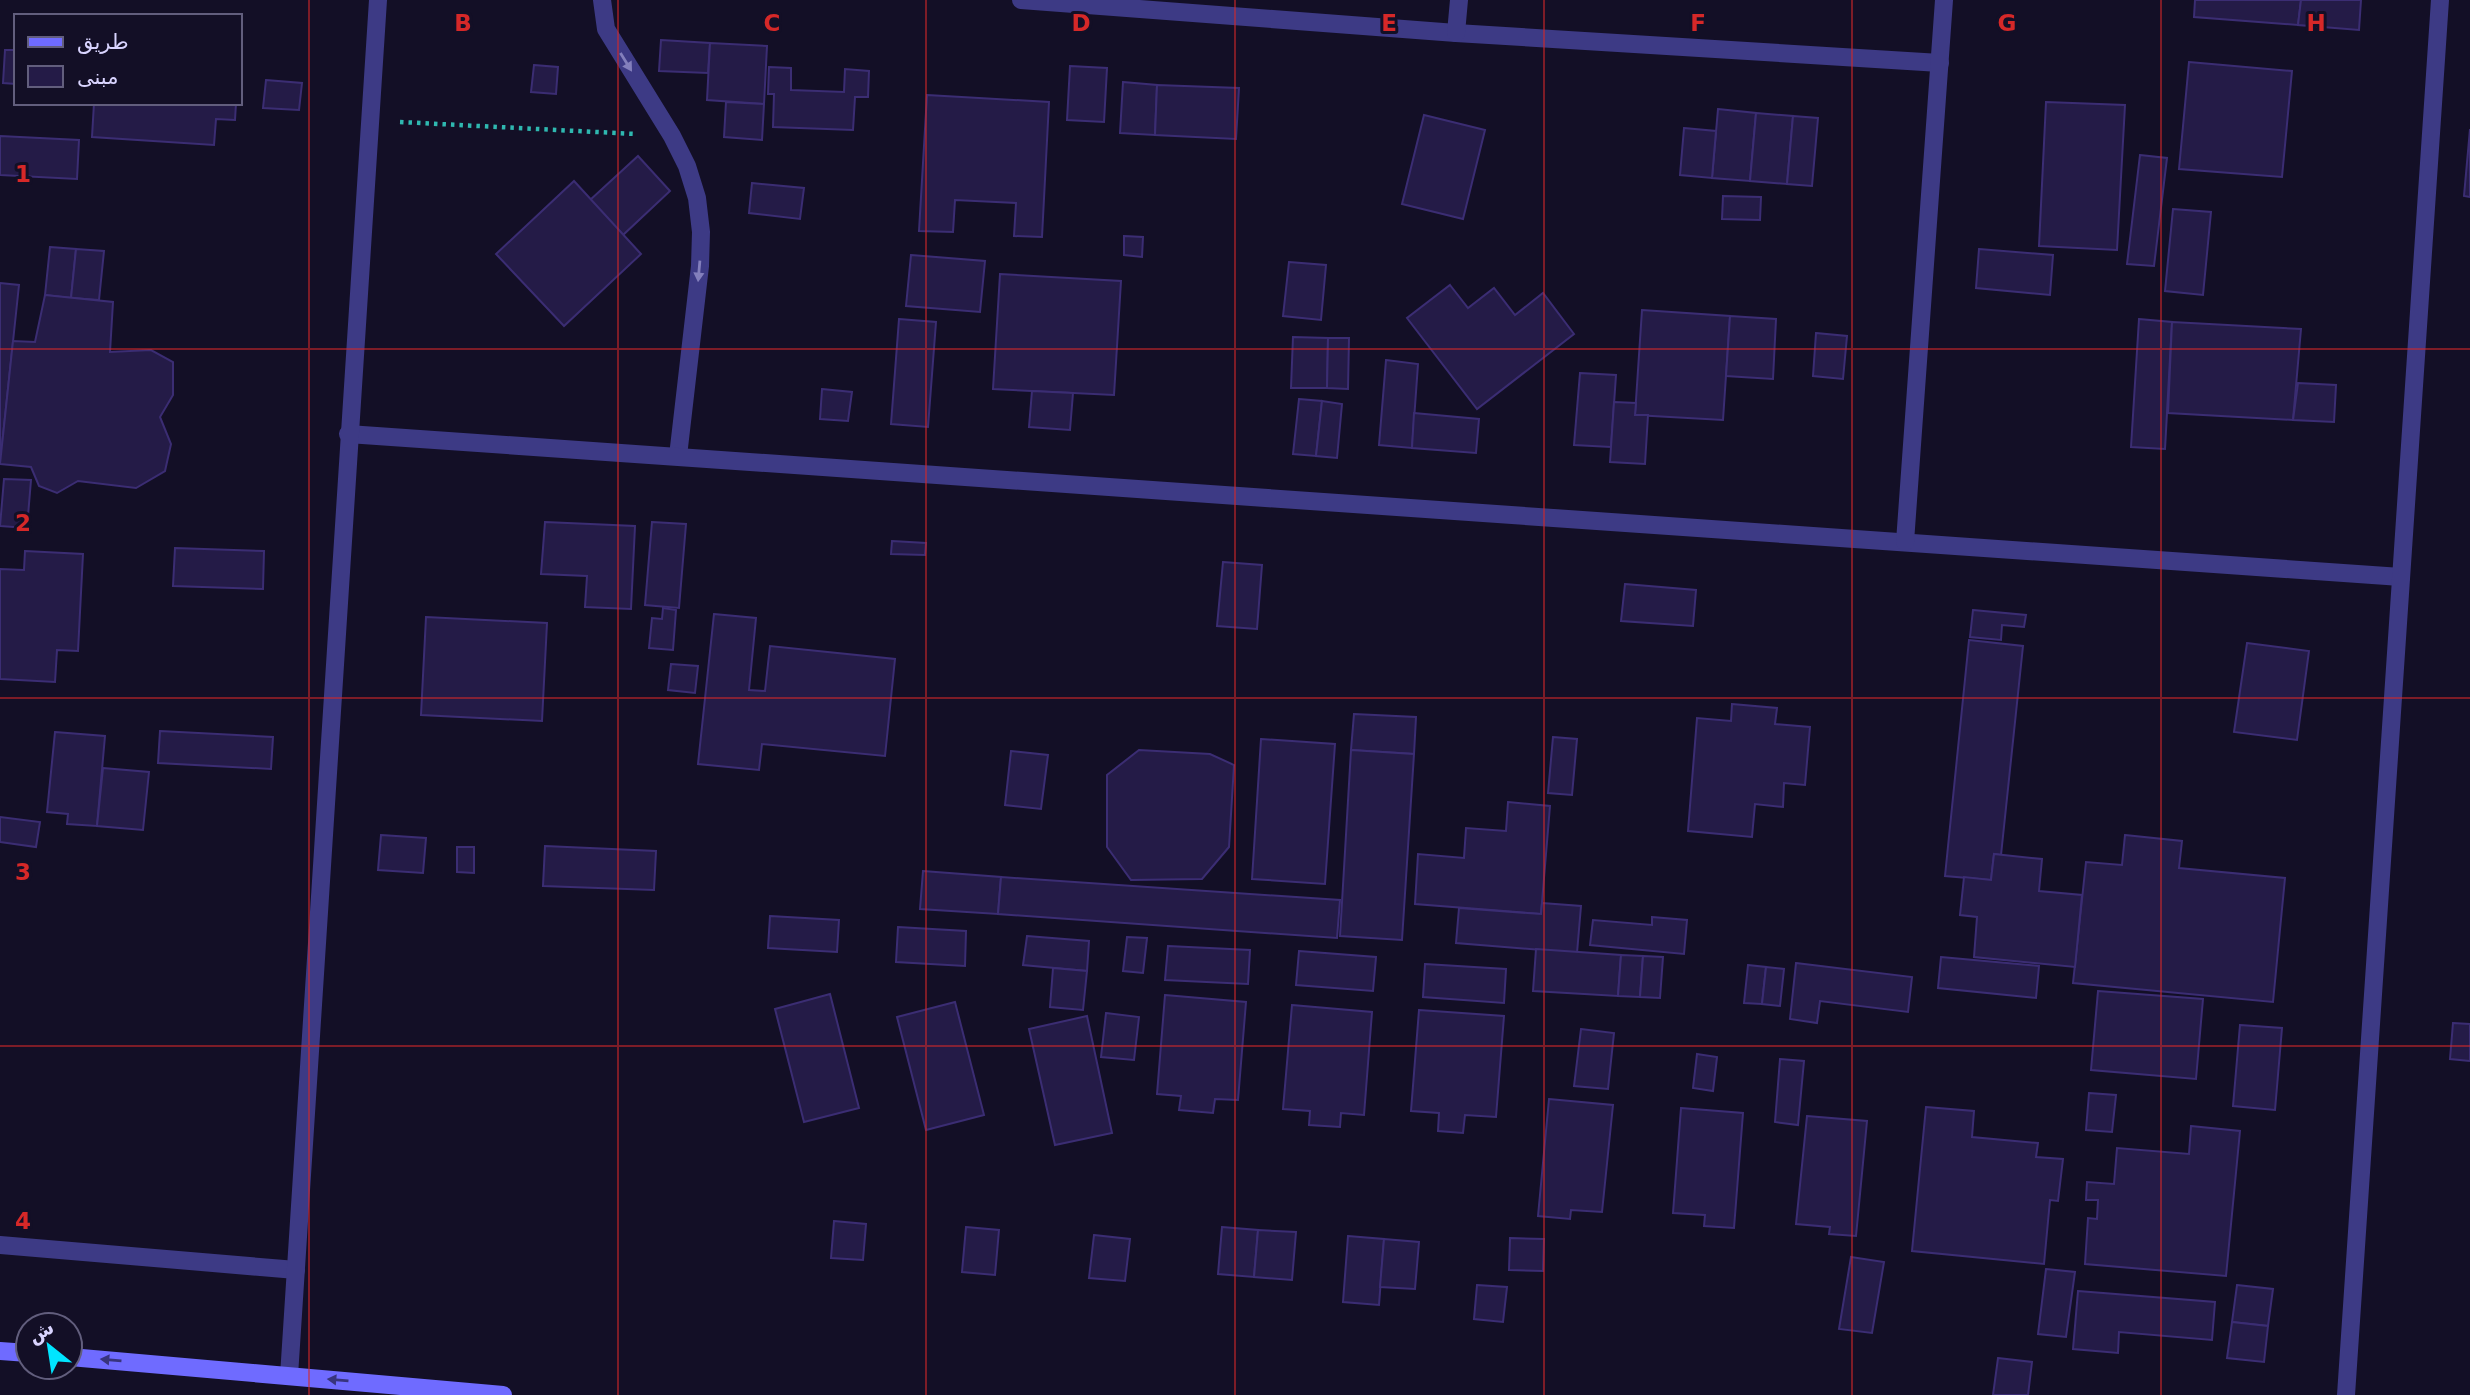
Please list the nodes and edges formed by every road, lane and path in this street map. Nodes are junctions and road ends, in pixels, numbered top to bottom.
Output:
1 (378, 0) edge
2 (602, 0) edge
3 (1021, 0) edge
4 (1459, 0) edge
5 (1944, 0) edge
6 (2440, 0) edge
7 (1457, 33) junction
8 (1940, 63) junction
9 (370, 120) junction
10 (672, 136) junction
11 (348, 433) junction
12 (678, 456) junction
13 (1905, 542) junction
14 (2401, 577) junction
15 (0, 1245) edge
16 (296, 1270) junction
17 (84, 1358) edge
18 (289, 1376) junction
19 (503, 1395) edge
20 (2346, 1395) edge

1 - 9 street
2 -> 10 street
3 - 7 street
4 - 7 street
5 - 8 street
6 - 14 street
7 - 8 street
8 - 13 street
9 - 10 path
9 - 11 street
10 -> 12 street
11 - 12 street
11 - 16 street
12 - 13 street
13 - 14 street
14 - 20 street
15 - 16 street
16 - 18 street
18 -> 17 main road
19 -> 18 main road

